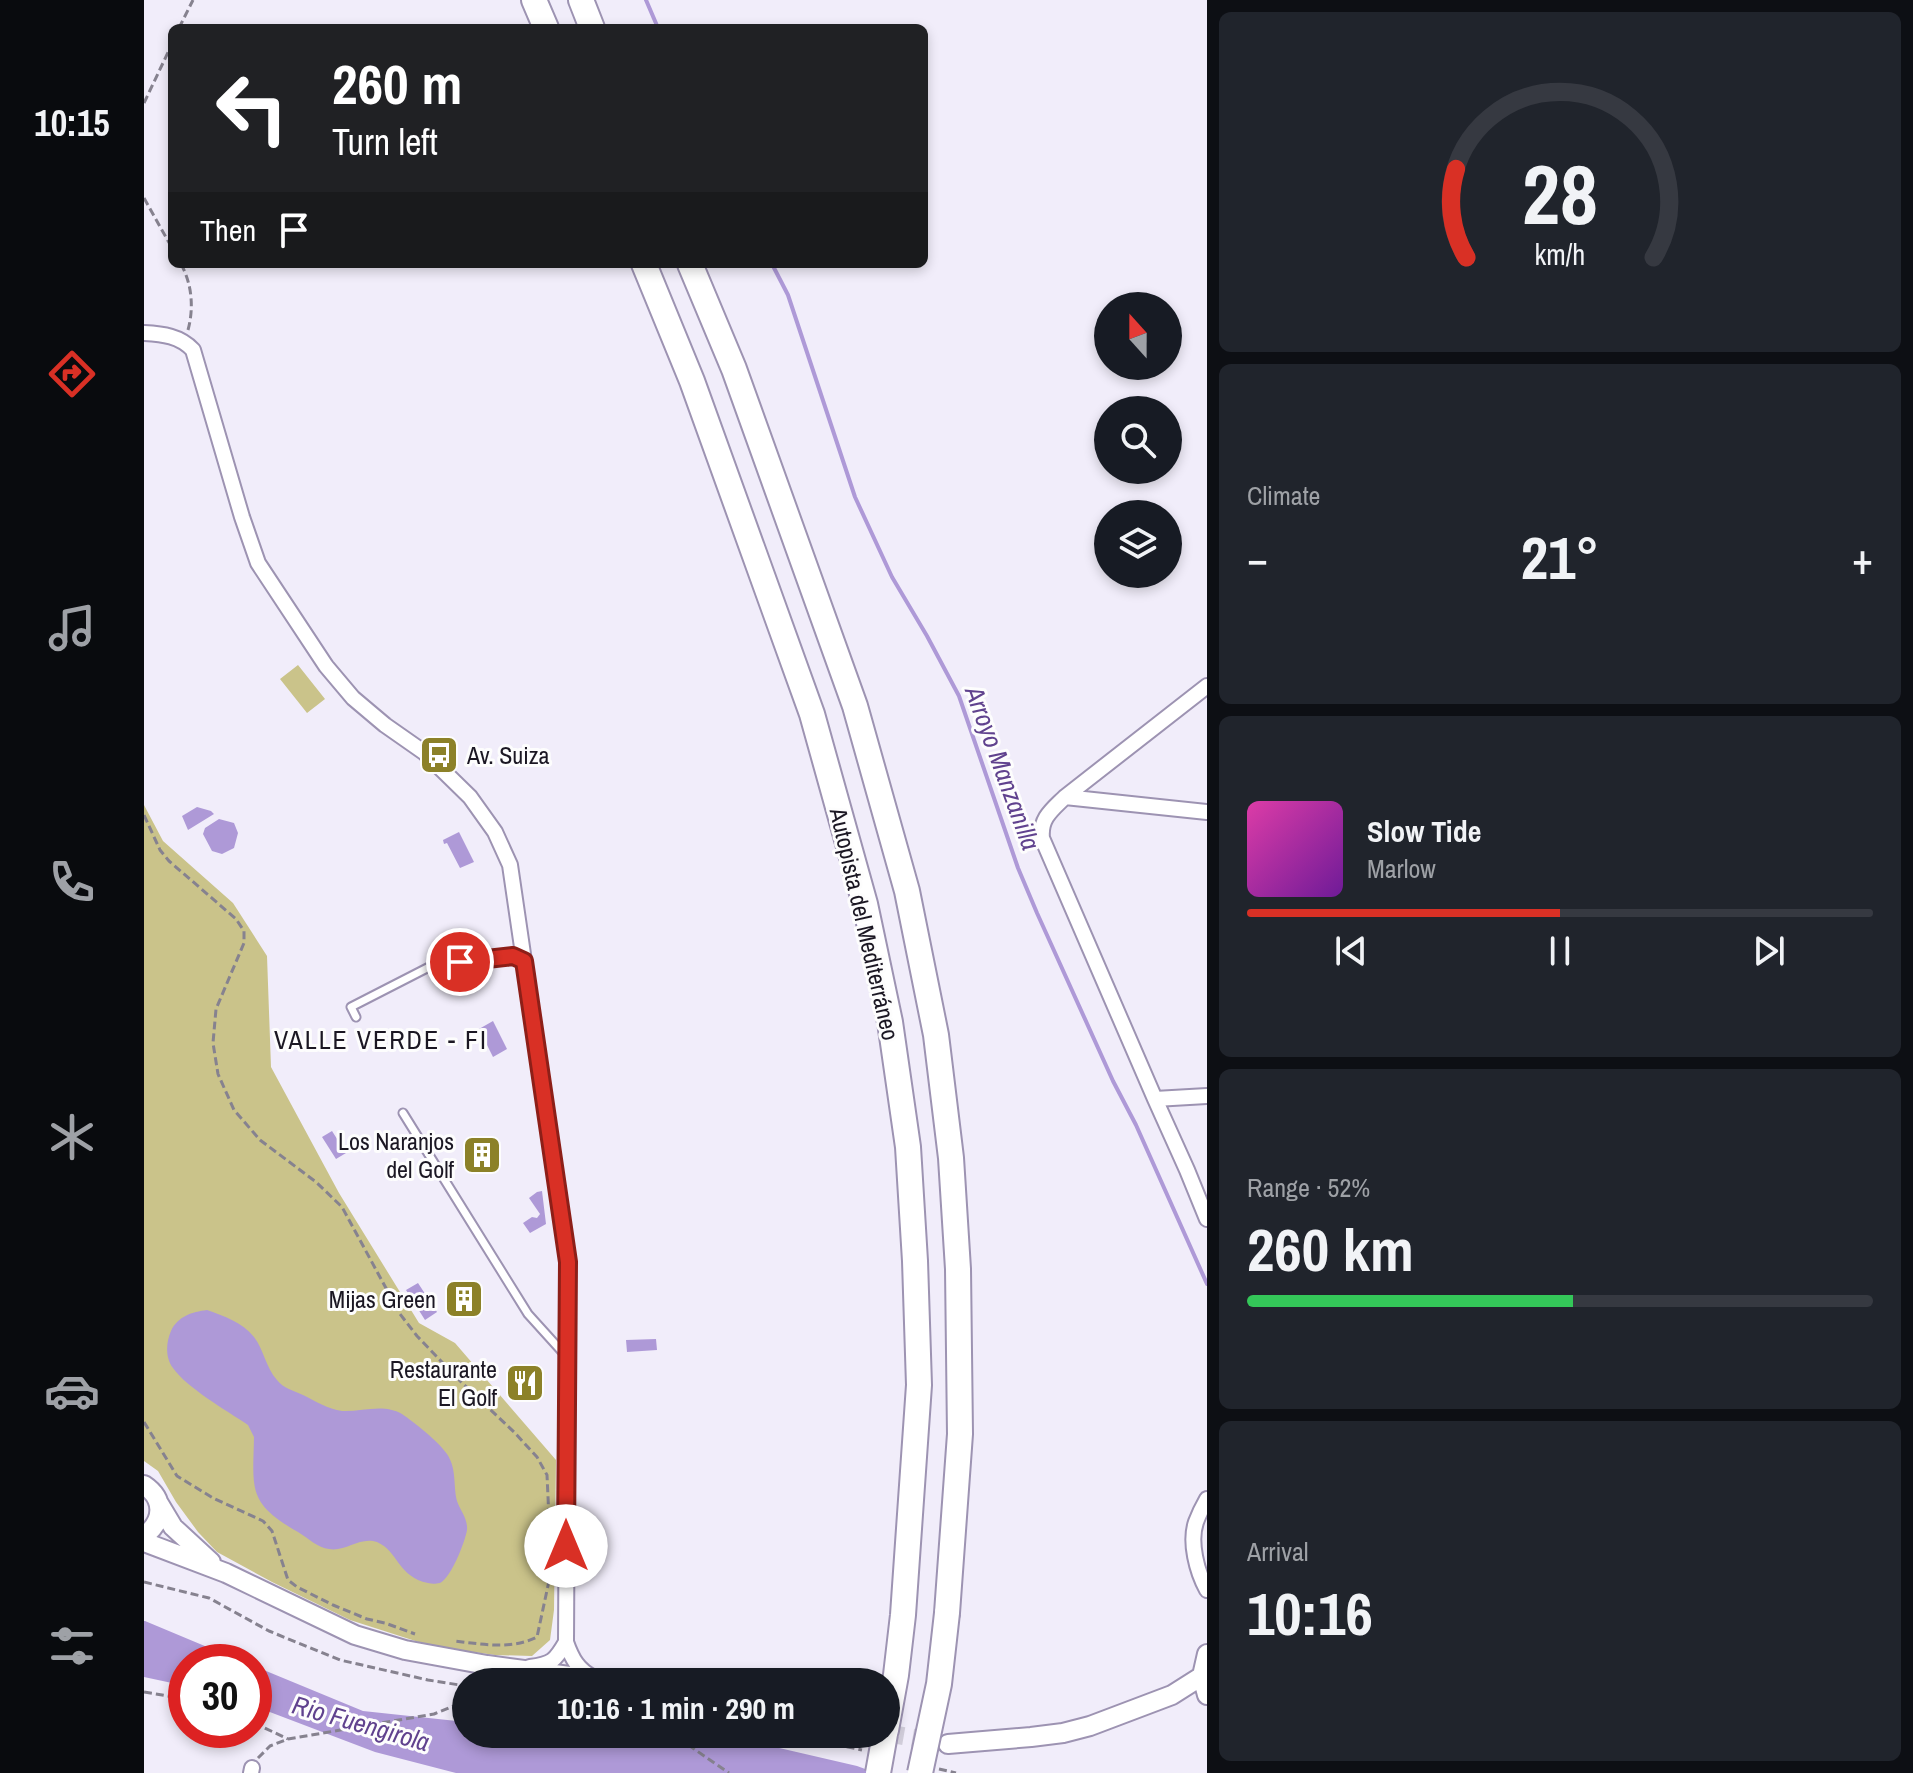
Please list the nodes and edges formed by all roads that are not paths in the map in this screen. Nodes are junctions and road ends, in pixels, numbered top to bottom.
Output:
1 (534, 0) edge
2 (581, 0) edge
3 (544, 24) edge
4 (590, 24) edge
5 (646, 268) edge
6 (692, 268) edge
7 (144, 333) edge
8 (1207, 686) edge
9 (1065, 797) junction
10 (1207, 812) edge
11 (524, 961) junction
12 (356, 1017) dead end
13 (1207, 1096) edge
14 (1155, 1099) junction
15 (403, 1113) dead end
16 (1207, 1219) edge
17 (567, 1358) junction
18 (150, 1490) edge
19 (1207, 1499) edge
20 (144, 1539) edge
21 (226, 1573) junction
22 (1207, 1590) edge
23 (566, 1642) junction
24 (1207, 1654) edge
25 (514, 1668) edge
26 (527, 1668) edge
27 (579, 1668) edge
28 (897, 1668) edge
29 (1202, 1676) junction
30 (1207, 1695) edge
31 (948, 1744) tunnel mouth
32 (883, 1748) edge
33 (878, 1773) edge
34 (920, 1773) edge

1 - 3 highway
2 - 4 highway
5 - 28 highway, Autopista del Mediterráneo
6 - 34 highway, Autopista del Mediterráneo, bridge
7 - 11 street
8 - 9 street
9 - 10 street
9 - 14 street
11 - 12 lane
11 - 17 street
13 - 14 street
14 - 16 street
15 - 17 lane
17 - 23 street
18 - 20 street
18 - 21 street
19 - 22 street
20 - 21 street
21 - 25 street
23 - 26 street
23 - 27 street
24 - 29 street
29 - 30 street
29 - 31 street
32 - 33 highway, Autopista del Mediterráneo, bridge

